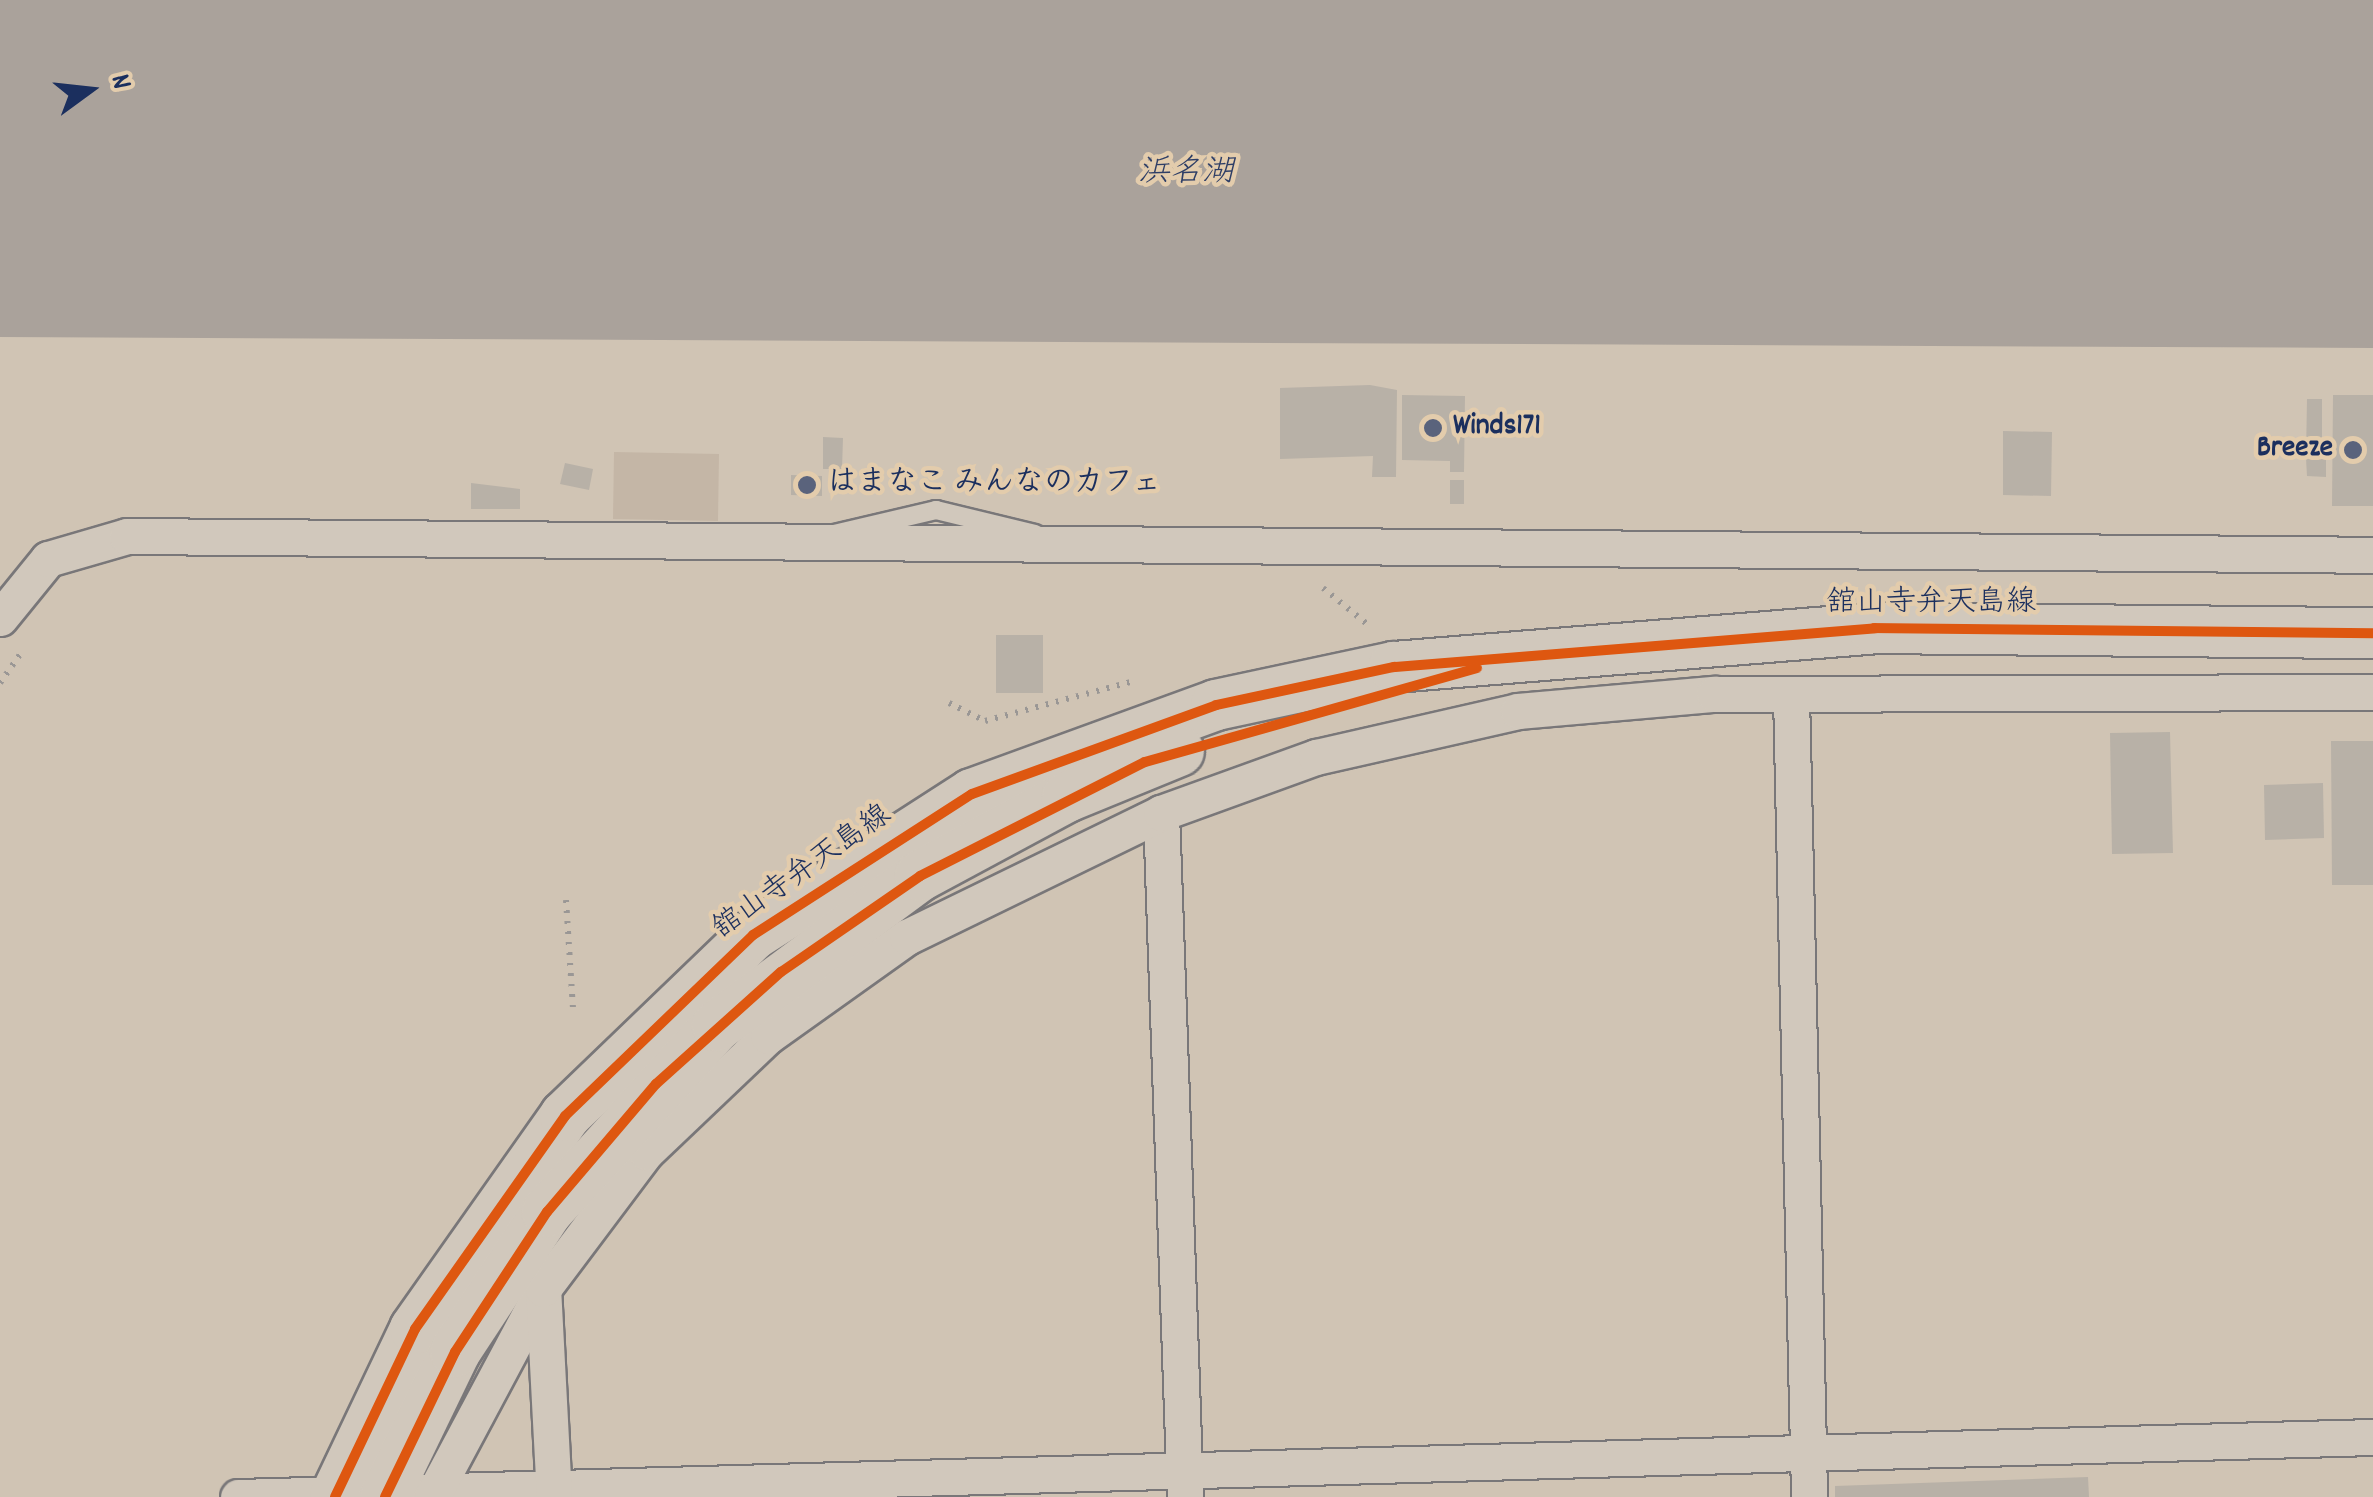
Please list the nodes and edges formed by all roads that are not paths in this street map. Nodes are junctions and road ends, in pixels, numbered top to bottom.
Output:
1 (2373, 555) edge
2 (0, 618) edge
3 (2373, 632) edge
4 (1491, 662) junction
5 (2373, 692) edge
6 (1791, 696) junction
7 (1161, 813) junction
8 (542, 1289) junction
9 (2373, 1438) edge
10 (1808, 1450) junction
11 (1185, 1482) edge
12 (554, 1492) edge
13 (409, 1494) edge
14 (336, 1496) edge
15 (238, 1497) edge
16 (1810, 1497) edge

1 - 2 street
3 - 4 main road, 舘山寺弁天島線
4 - 13 main road, 舘山寺弁天島線
4 - 14 main road, 舘山寺弁天島線
5 - 6 street
6 - 7 street
6 - 10 street
7 - 8 street
7 - 11 street
8 - 12 street
8 - 13 street
9 - 10 street
10 - 11 street
10 - 16 street
11 - 12 street
12 - 13 street
13 - 14 street
14 - 15 street

